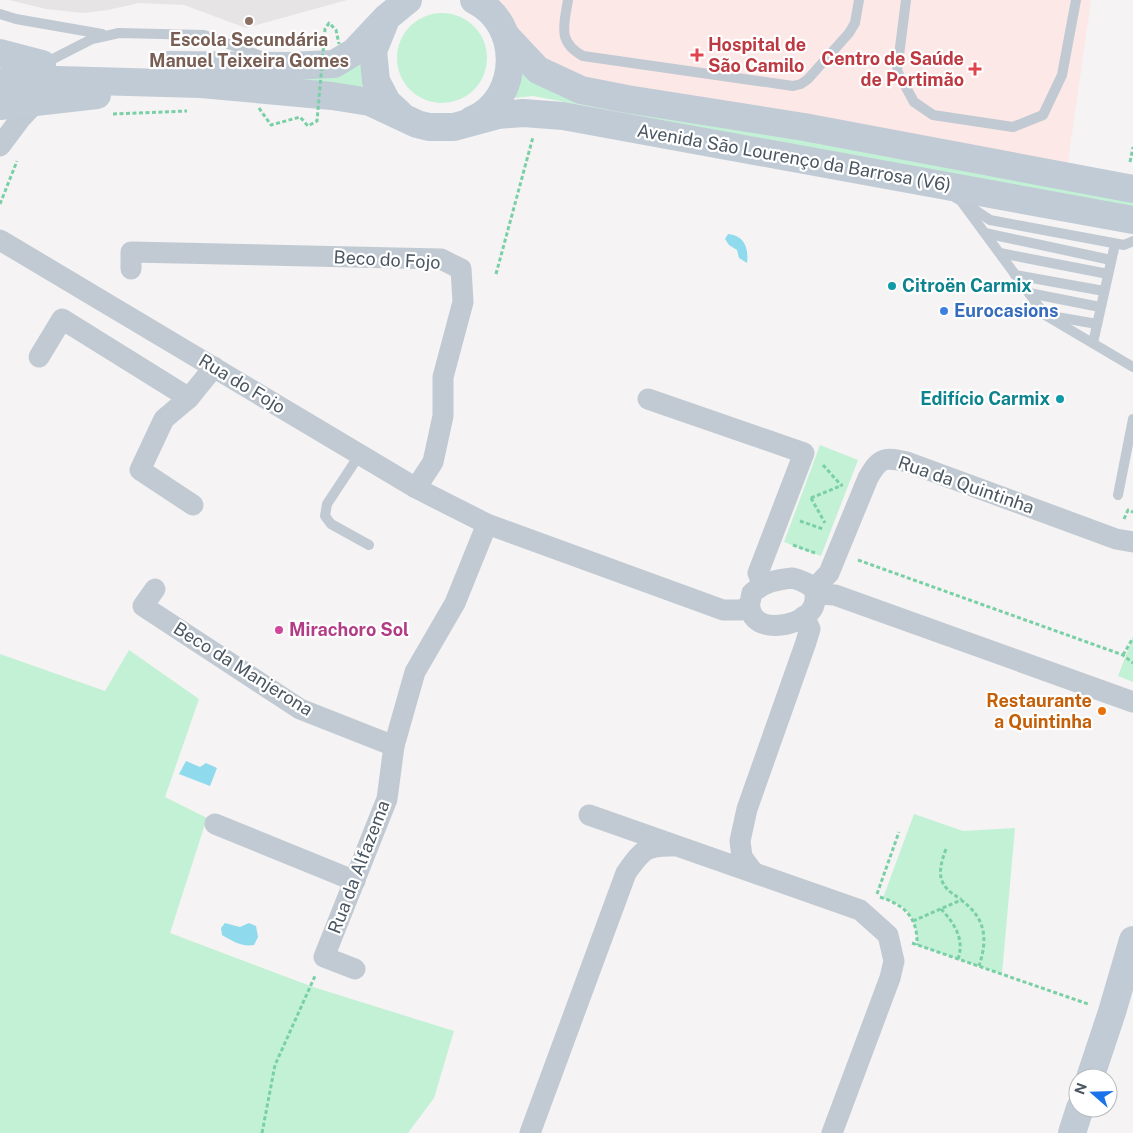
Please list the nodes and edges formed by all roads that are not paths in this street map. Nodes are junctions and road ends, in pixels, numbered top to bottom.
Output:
1 (408, 0) edge
2 (474, 0) edge
3 (568, 0) edge
4 (859, 0) edge
5 (906, 0) edge
6 (1076, 0) edge
7 (0, 14) edge
8 (386, 18) junction
9 (501, 19) edge
10 (111, 35) junction
11 (0, 53) edge
12 (42, 64) junction
13 (0, 65) edge
14 (288, 66) junction
15 (0, 82) edge
16 (201, 84) junction
17 (36, 102) junction
18 (0, 106) edge
19 (417, 124) junction
20 (454, 127) junction
21 (0, 146) edge
22 (1131, 180) edge
23 (928, 182) junction
24 (960, 200) junction
25 (1133, 225) edge
26 (984, 233) junction
27 (0, 240) edge
28 (1115, 244) junction
29 (1000, 253) junction
30 (1111, 260) junction
31 (130, 269) dead end
32 (1108, 274) junction
33 (1015, 275) junction
34 (1104, 291) junction
35 (1029, 293) junction
36 (1100, 307) junction
37 (1045, 315) junction
38 (1097, 324) junction
39 (1093, 343) junction
40 (39, 357) dead end
41 (214, 367) junction
42 (1133, 367) edge
43 (189, 398) junction
44 (648, 400) dead end
45 (1133, 419) edge
46 (360, 454) junction
47 (416, 488) junction
48 (1118, 495) dead end
49 (193, 505) dead end
50 (487, 524) junction
51 (1133, 542) edge
52 (369, 546) dead end
53 (762, 584) junction
54 (154, 589) dead end
55 (815, 591) junction
56 (749, 607) junction
57 (804, 616) junction
58 (1133, 702) edge
59 (394, 746) junction
60 (747, 809) junction
61 (589, 815) dead end
62 (215, 824) dead end
63 (678, 846) junction
64 (701, 854) junction
65 (753, 872) junction
66 (355, 880) junction
67 (1130, 963) edge
68 (355, 969) dead end
69 (1093, 1068) edge
70 (1077, 1118) edge
71 (530, 1133) edge
72 (832, 1133) edge
73 (1072, 1133) edge

1 - 8 main road, Avenida São Lourenço da Barrosa (V6)
2 - 9 main road, Avenida São Lourenço da Barrosa (V6)
3 - 4 lane
5 - 6 lane
7 - 10 lane
8 - 14 main road, Avenida São Lourenço da Barrosa (V6)
8 - 19 main road, Avenida São Lourenço da Barrosa (V6)
9 - 20 main road, Avenida São Lourenço da Barrosa (V6)
9 - 22 main road, Avenida São Lourenço da Barrosa (V6)
10 - 12 lane
10 - 14 lane
11 - 12 main road
12 - 13 main road, Avenida São Lourenço da Barrosa (V6)
12 - 14 main road, Avenida São Lourenço da Barrosa (V6)
15 - 16 main road, Avenida São Lourenço da Barrosa (V6)
16 - 17 main road
16 - 19 main road, Avenida São Lourenço da Barrosa (V6)
17 - 18 main road
17 - 21 street
19 - 20 main road, Avenida São Lourenço da Barrosa (V6)
20 - 23 main road, Avenida São Lourenço da Barrosa (V6)
23 - 24 lane
23 - 25 main road, Avenida São Lourenço da Barrosa (V6)
24 - 26 lane
24 - 28 lane
25 - 28 lane
26 - 29 lane
26 - 30 lane
27 - 41 street, Rua do Fojo
28 - 30 lane
29 - 32 lane
29 - 33 lane
30 - 32 lane
31 - 47 street, Beco do Fojo
32 - 34 lane
33 - 34 lane
33 - 35 lane
34 - 36 lane
35 - 36 lane
35 - 37 lane
36 - 38 lane
37 - 38 lane
37 - 39 lane
38 - 39 lane
39 - 42 lane
40 - 43 street
41 - 43 street
41 - 46 street, Rua do Fojo
43 - 49 street
44 - 53 street
45 - 48 lane
46 - 47 street, Rua do Fojo
46 - 52 lane
47 - 50 street, Rua do Fojo
50 - 56 street
50 - 59 street, Rua da Alfazema
51 - 55 street, Rua da Quintinha
53 - 55 street
53 - 56 street
54 - 59 street, Beco da Manjerona
55 - 57 street
55 - 58 street
56 - 57 street
57 - 60 street
59 - 66 street, Rua da Alfazema
60 - 64 street
60 - 65 street
61 - 63 street
62 - 66 street
63 - 64 street
63 - 71 street
64 - 65 street
65 - 72 street
66 - 68 street, Rua da Alfazema
67 - 69 main road
70 - 73 main road

